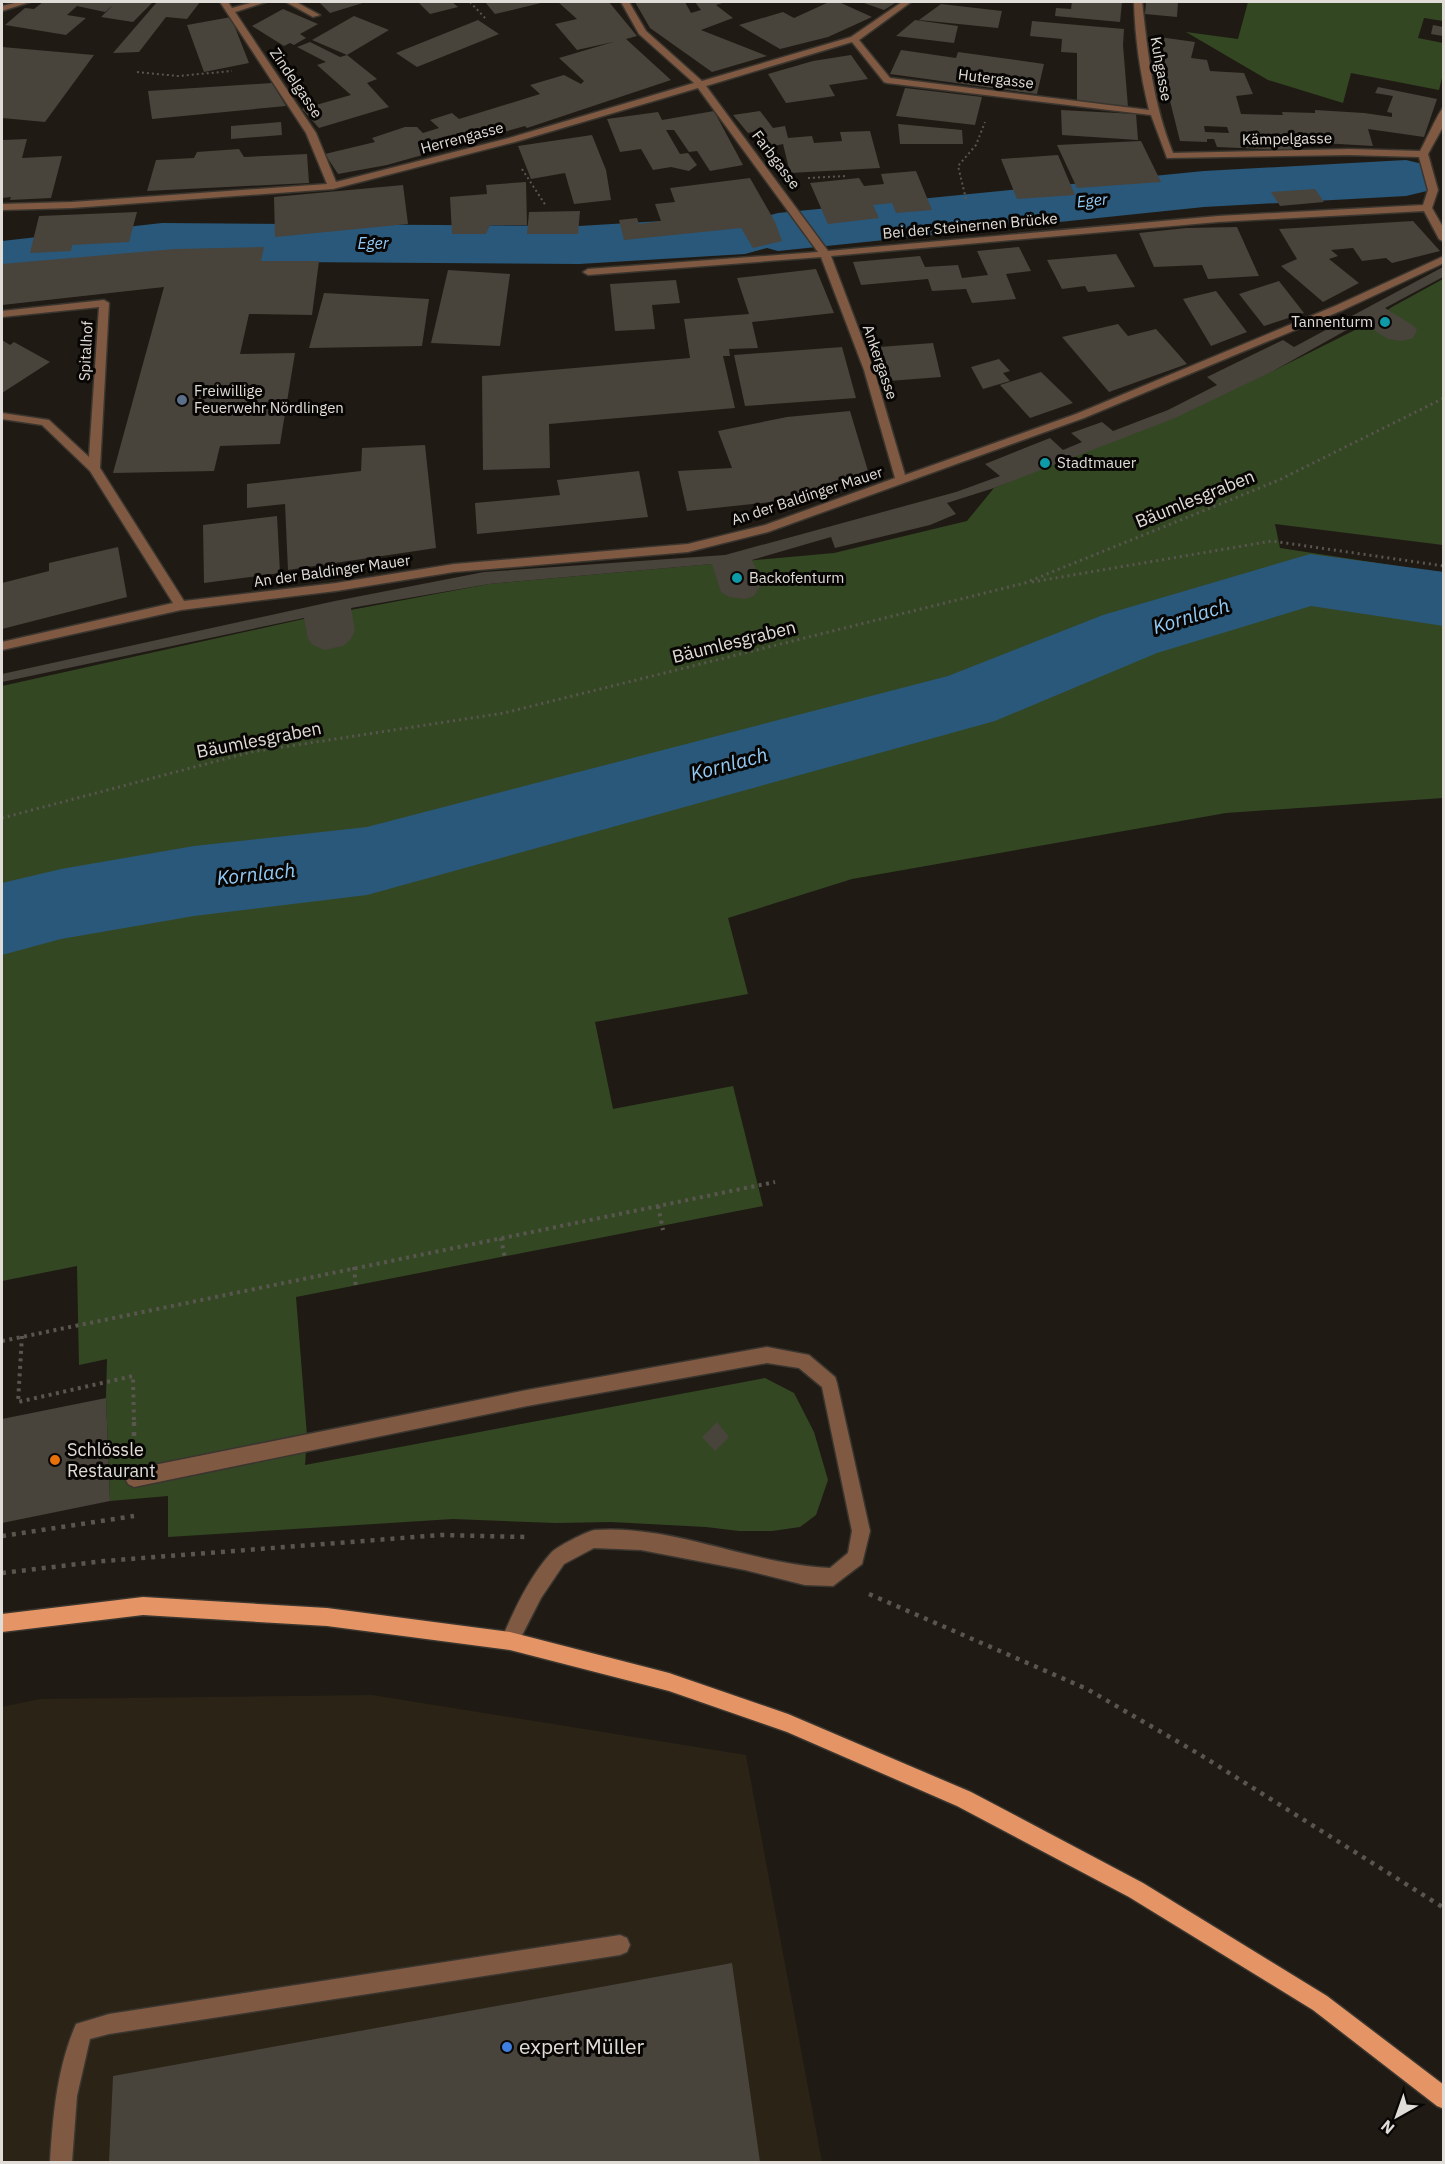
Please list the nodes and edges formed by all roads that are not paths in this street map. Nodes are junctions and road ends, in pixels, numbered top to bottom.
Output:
1 (26, 2) edge
2 (224, 2) edge
3 (262, 2) edge
4 (290, 2) edge
5 (625, 2) edge
6 (907, 2) edge
7 (1138, 2) edge
8 (2, 9) edge
9 (230, 11) junction
10 (316, 15) dead end
11 (854, 39) junction
12 (701, 85) junction
13 (1443, 110) edge
14 (1154, 113) junction
15 (1441, 125) edge
16 (1162, 139) joint
17 (1423, 154) junction
18 (333, 186) junction
19 (2, 207) edge
20 (1427, 208) junction
21 (1443, 239) edge
22 (825, 254) junction
23 (1443, 260) edge
24 (588, 272) dead end
25 (2, 314) edge
26 (2, 416) edge
27 (94, 468) junction
28 (901, 481) junction
29 (181, 606) junction
30 (2, 646) edge
31 (134, 1478) road end
32 (2, 1623) edge
33 (510, 1641) junction
34 (620, 1946) dead end
35 (1443, 2099) edge
36 (61, 2163) edge

1 - 8 street
2 - 9 street, Zindelgasse
3 - 9 street
4 - 10 street
5 - 12 street, Farbgasse
6 - 11 street, Herrengasse
7 - 14 street, Kuhgasse
9 - 18 street, Zindelgasse
11 - 12 street, Herrengasse
11 - 14 street, Hutergasse
12 - 18 street, Herrengasse
12 - 22 street, Farbgasse
13 - 15 street
14 - 16 street, Kuhgasse
15 - 17 street
16 - 17 street, Kämpelgasse
17 - 20 street
18 - 19 street, Herrengasse
20 - 21 street
20 - 22 street, Bei der Steinernen Brücke
22 - 24 street, Bei der Steinernen Brücke
22 - 28 street, Ankergasse
23 - 28 street, An der Baldinger Mauer
25 - 27 street, Spitalhof
26 - 27 street
27 - 29 street
28 - 29 street, An der Baldinger Mauer
29 - 30 street, An der Baldinger Mauer
31 - 33 street
32 - 33 main road
33 - 35 main road
34 - 36 street

